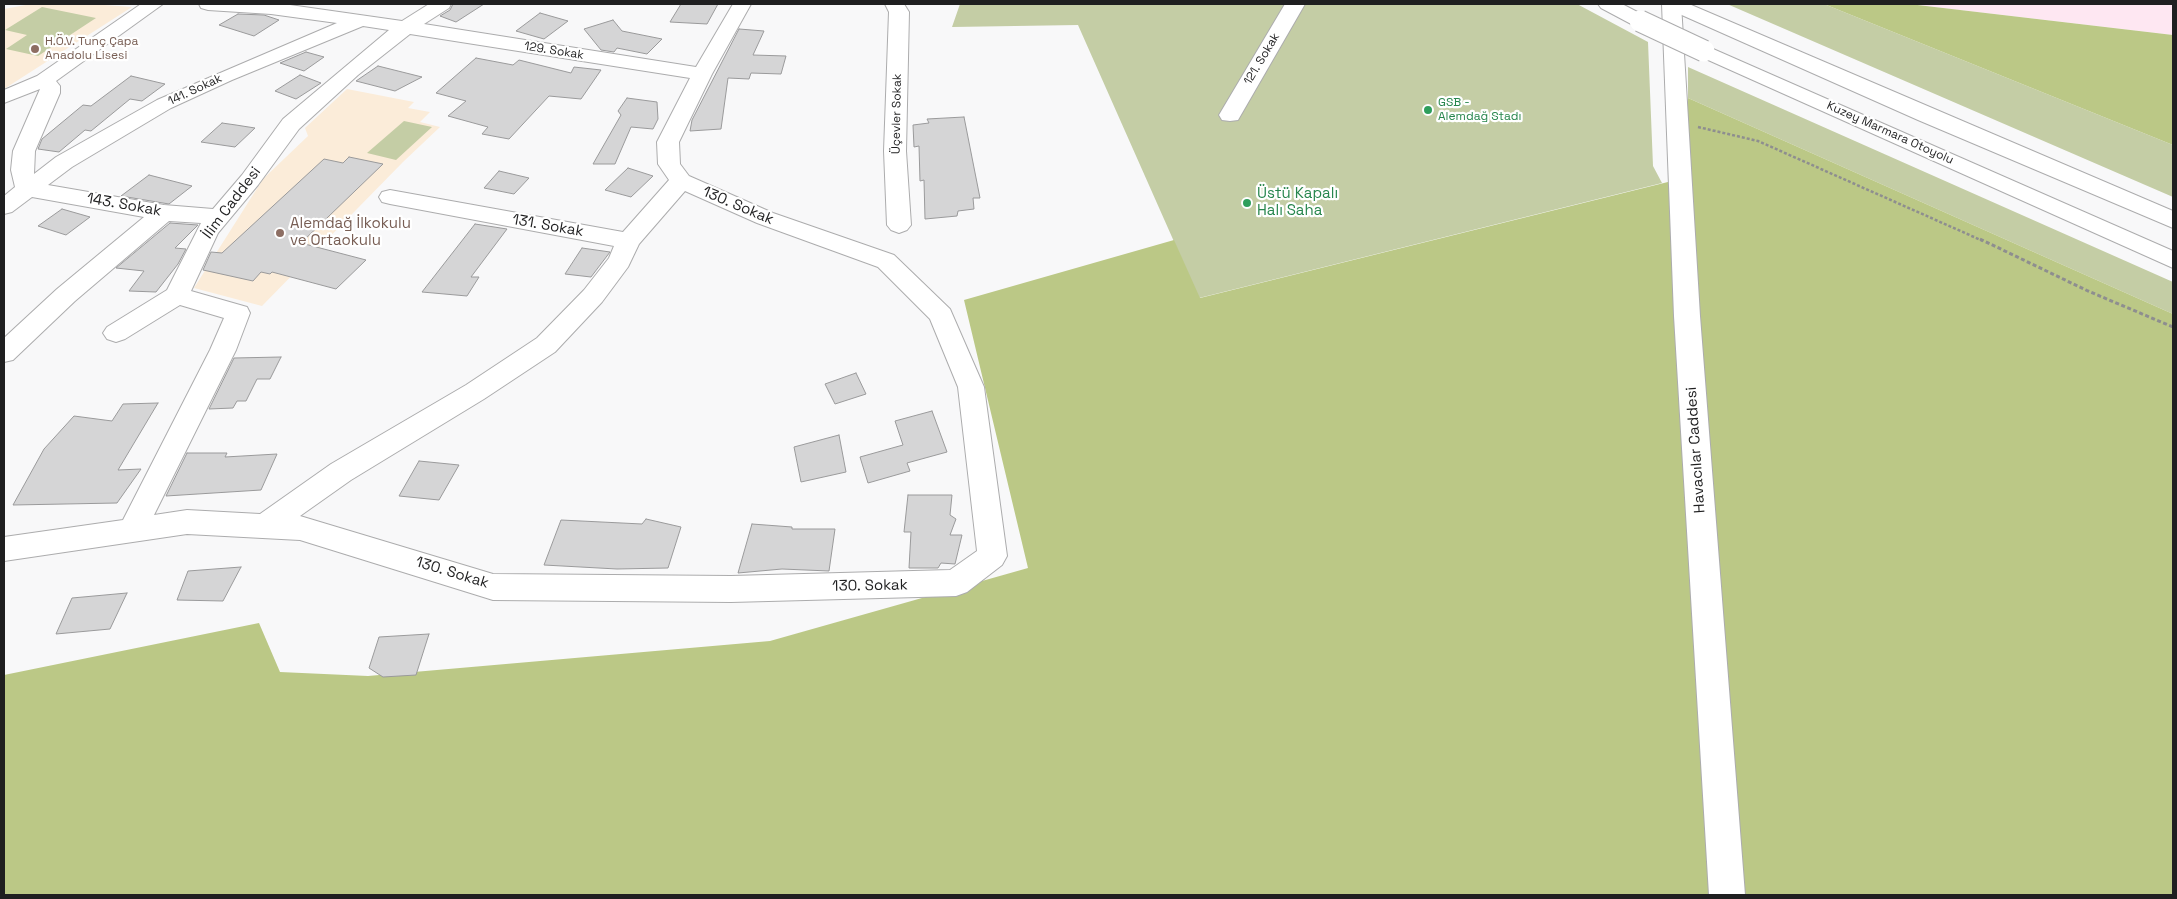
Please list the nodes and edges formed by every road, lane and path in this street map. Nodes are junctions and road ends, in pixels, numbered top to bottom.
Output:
1 (153, 4) edge
2 (208, 4) edge
3 (442, 4) edge
4 (742, 4) edge
5 (895, 4) edge
6 (1295, 4) edge
7 (1608, 4) edge
8 (1672, 4) edge
9 (251, 5) edge
10 (322, 9) edge
11 (361, 20) junction
12 (406, 27) junction
13 (702, 74) junction
14 (44, 80) junction
15 (4, 97) edge
16 (1230, 115) dead end
17 (1676, 122) junction
18 (681, 181) junction
19 (29, 188) junction
20 (390, 197) dead end
21 (4, 207) edge
22 (164, 213) junction
23 (219, 216) junction
24 (2173, 220) edge
25 (899, 225) dead end
26 (628, 241) junction
27 (2173, 260) edge
28 (177, 294) junction
29 (2173, 327) edge
30 (116, 333) dead end
31 (4, 352) edge
32 (265, 526) junction
33 (132, 530) junction
34 (4, 549) edge
35 (1727, 895) edge

1 - 14 main road
2 - 9 main road
3 - 12 main road, İlim Caddesi
4 - 13 main road
5 - 25 main road, Üçevler Sokak
6 - 16 main road, 121. Sokak
7 - 27 main road, Kuzey Marmara Otoyolu, bridge
8 - 17 main road, Havacılar Caddesi
8 - 24 main road
9 - 10 main road
10 - 11 main road
11 - 12 main road
11 - 19 main road, 141. Sokak
12 - 13 main road, 129. Sokak
12 - 23 main road, İlim Caddesi
13 - 18 main road
14 - 15 main road
14 - 19 main road
17 - 29 path
17 - 35 main road, Havacılar Caddesi
18 - 26 main road
18 - 32 main road, 130. Sokak
19 - 21 main road, 141. Sokak
19 - 22 main road, 143. Sokak
20 - 26 main road, 131. Sokak
22 - 23 main road, 143. Sokak
22 - 31 main road
23 - 28 main road, İlim Caddesi
26 - 32 main road
28 - 30 main road
28 - 33 main road
32 - 33 main road, 130. Sokak
33 - 34 main road, 130. Sokak

